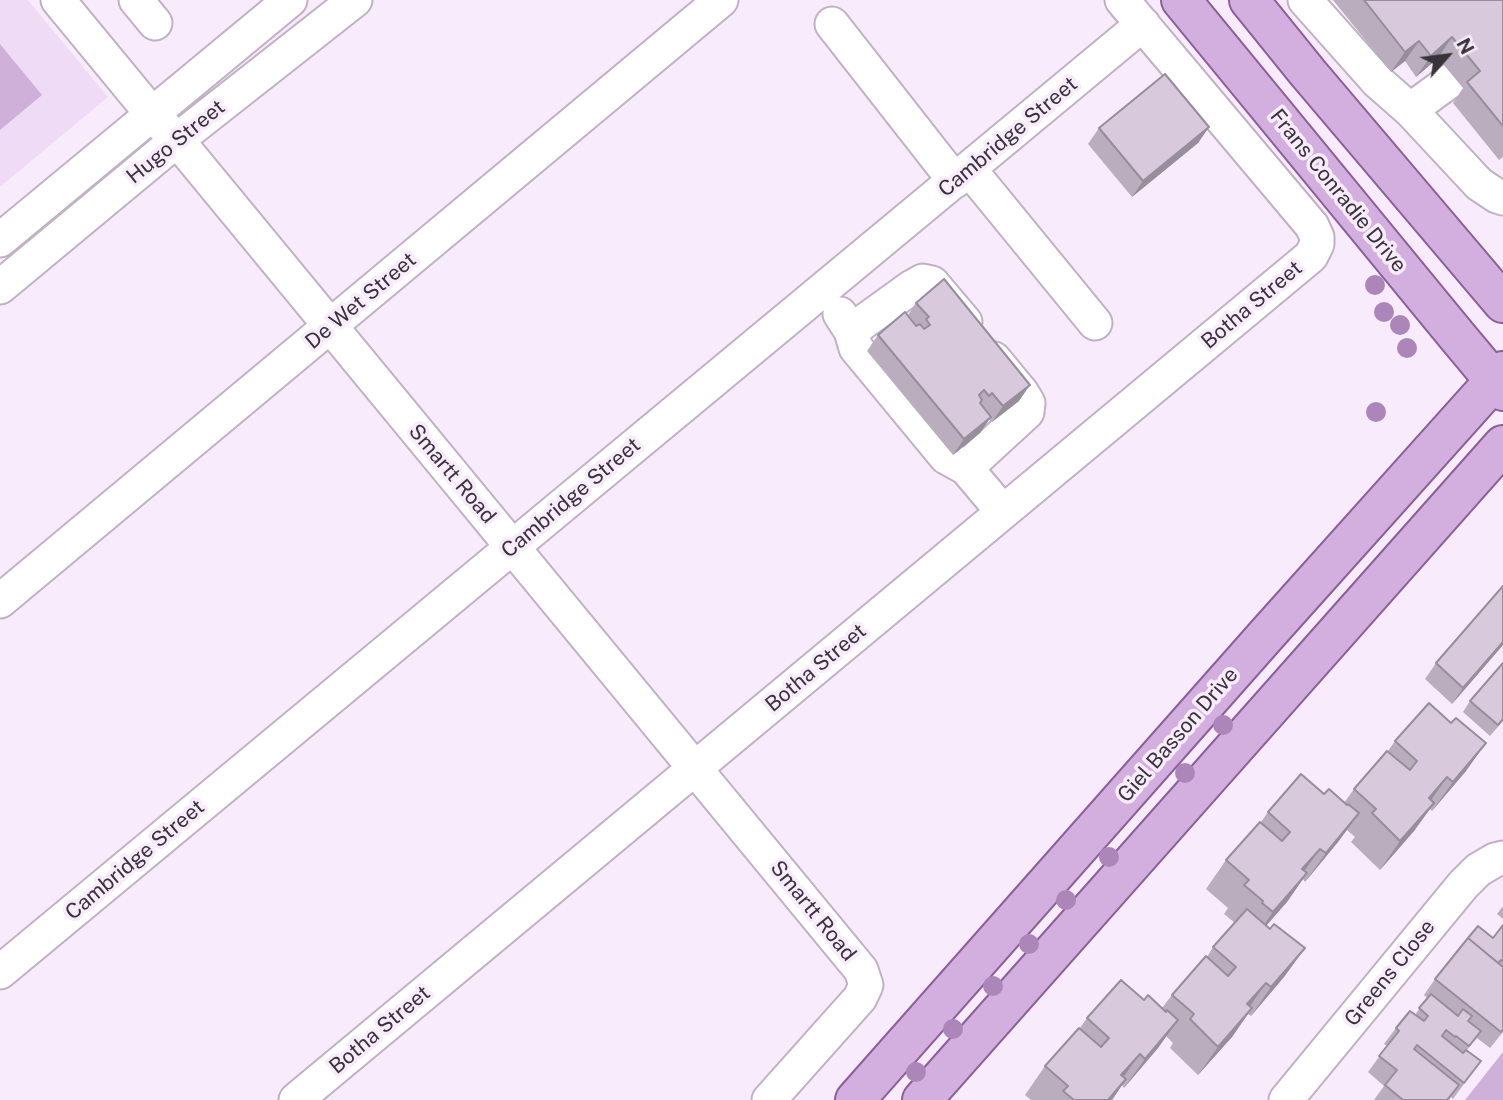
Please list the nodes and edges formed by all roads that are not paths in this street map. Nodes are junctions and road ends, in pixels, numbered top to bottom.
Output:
1 (58, 0) edge
2 (290, 0) edge
3 (355, 0) edge
4 (721, 0) edge
5 (1181, 0) edge
6 (1249, 0) edge
7 (1305, 0) edge
8 (1133, 12) edge
9 (832, 24) dead end
10 (1454, 78) dead end
11 (1410, 110) junction
12 (152, 114) junction
13 (177, 140) junction
14 (962, 175) junction
15 (1503, 198) edge
16 (1312, 226) joint
17 (0, 240) edge
18 (0, 287) edge
19 (822, 290) junction
20 (1503, 303) edge
21 (1095, 323) dead end
22 (330, 327) junction
23 (850, 331) junction
24 (1500, 381) edge
25 (1503, 445) edge
26 (966, 468) junction
27 (1003, 512) junction
28 (513, 547) junction
29 (5, 588) edge
30 (696, 768) junction
31 (1503, 858) edge
32 (0, 972) edge
33 (296, 1100) edge
34 (769, 1100) edge
35 (855, 1100) edge
36 (922, 1100) edge
37 (1286, 1100) edge

1 - 12 street, Smartt Road
2 - 12 street, Hugo Street
3 - 13 street, Hugo Street
4 - 22 street, De Wet Street
5 - 24 main road, Frans Conradie Drive
6 - 20 main road
7 - 11 street
8 - 14 street, Cambridge Street
8 - 16 street, Frans Conradie Drive
9 - 14 street
10 - 11 street
11 - 15 street
12 - 13 street, Smartt Road
12 - 17 street, Hugo Street
13 - 18 street, Hugo Street
13 - 22 street, Smartt Road
14 - 19 street, Cambridge Street
14 - 21 street
16 - 27 street, Botha Street
19 - 23 street
19 - 28 street, Cambridge Street
22 - 28 street, Smartt Road
22 - 29 street, De Wet Street
23 - 26 street
23 - 26 street
24 - 35 main road, Giel Basson Drive
25 - 36 main road
26 - 27 street
27 - 30 street, Botha Street
28 - 30 street, Smartt Road
28 - 32 street, Cambridge Street
30 - 33 street, Botha Street
30 - 34 street, Smartt Road
31 - 37 street, Greens Close

